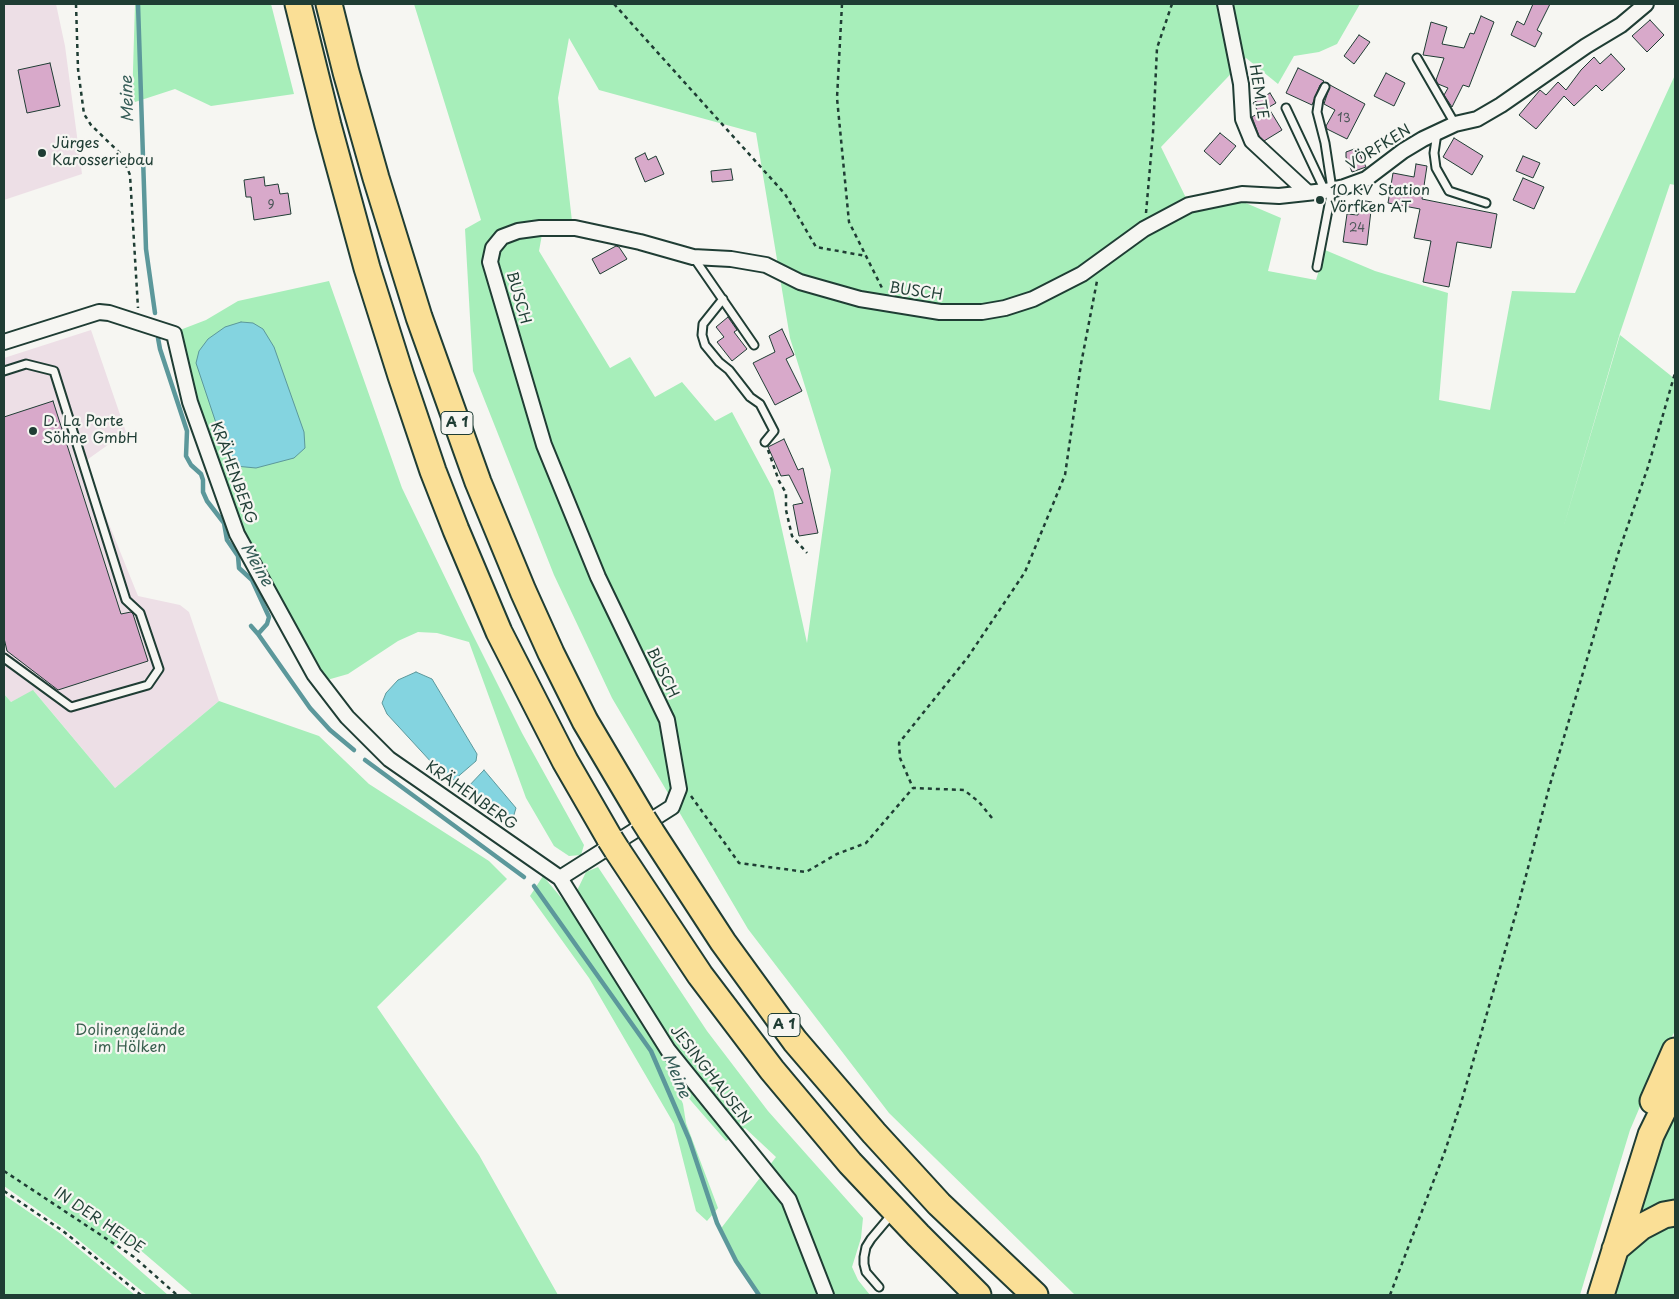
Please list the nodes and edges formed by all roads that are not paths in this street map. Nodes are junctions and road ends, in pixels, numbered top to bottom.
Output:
1 (298, 4) edge
2 (329, 4) edge
3 (1225, 4) edge
4 (1646, 4) edge
5 (1417, 58) dead end
6 (1325, 87) dead end
7 (1286, 108) dead end
8 (1455, 124) junction
9 (1437, 133) junction
10 (1329, 190) junction
11 (1307, 192) junction
12 (1486, 203) dead end
13 (693, 257) junction
14 (1317, 267) dead end
15 (1082, 274) joint
16 (723, 299) junction
17 (4, 342) edge
18 (754, 345) dead end
19 (4, 371) edge
20 (765, 442) road end
21 (4, 658) edge
22 (560, 878) junction
23 (1675, 1051) edge
24 (1675, 1086) edge
25 (1651, 1135) junction
26 (895, 1210) junction
27 (1675, 1213) edge
28 (1615, 1249) junction
29 (879, 1287) dead end
30 (826, 1295) edge
31 (978, 1295) edge
32 (1035, 1295) edge
33 (1602, 1295) edge

1 - 26 highway, A 1
2 - 32 highway, A 1
3 - 11 street, HEMTE
4 - 8 street, VÖRFKEN
5 - 8 lane
6 - 10 lane
7 - 10 lane
8 - 9 street, VÖRFKEN
9 - 10 street, VÖRFKEN
9 - 12 lane
10 - 11 street, VÖRFKEN
10 - 14 lane
11 - 15 street, VÖRFKEN
13 - 15 street, BUSCH
13 - 16 lane
13 - 22 street, BUSCH
16 - 18 lane
16 - 20 lane
17 - 22 street, KRÄHENBERG
19 - 21 lane
22 - 30 street, JESINGHAUSEN
23 - 25 highway
24 - 25 highway
25 - 28 highway
26 - 29 lane
26 - 31 highway, A 1
27 - 28 highway
28 - 33 highway

